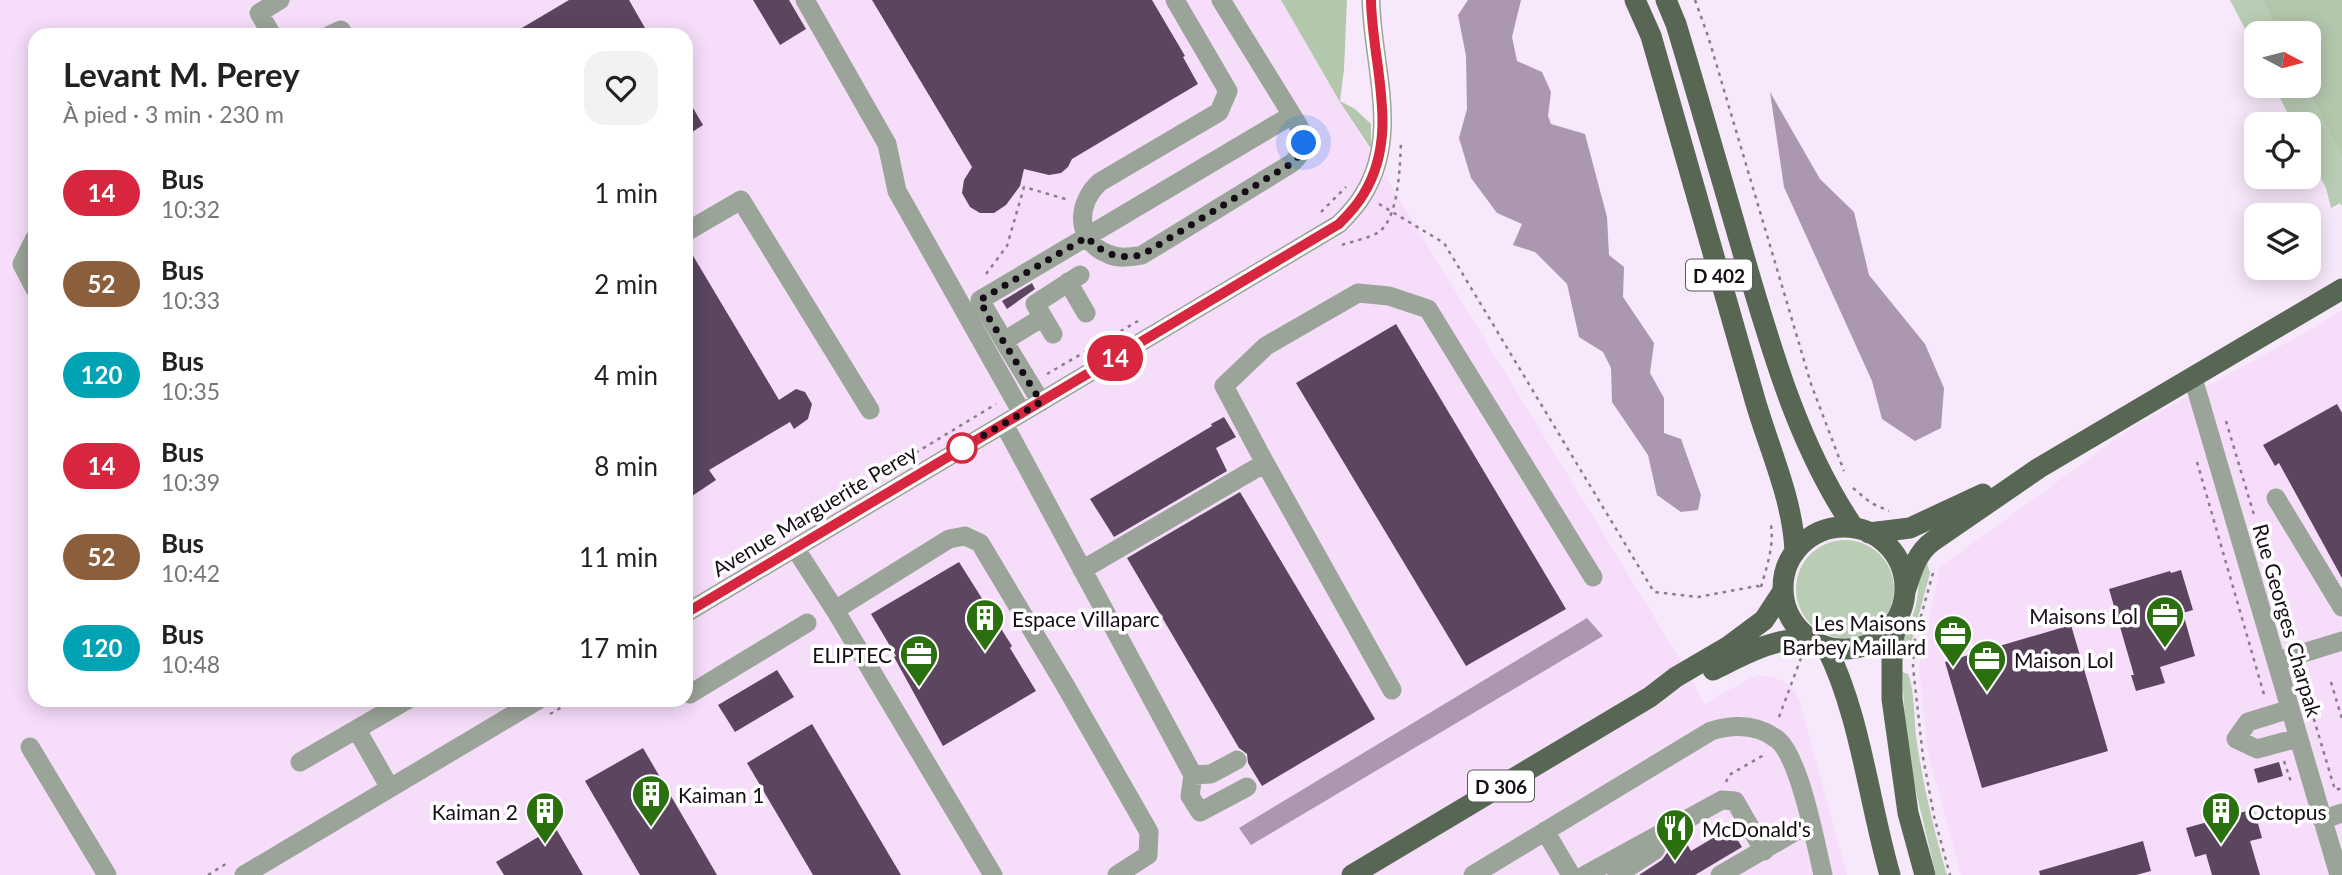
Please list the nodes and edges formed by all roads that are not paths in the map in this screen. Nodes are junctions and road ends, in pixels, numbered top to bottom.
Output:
1 (280, 0) edge
2 (805, 0) edge
3 (1175, 0) edge
4 (1221, 0) edge
5 (1371, 0) edge
6 (1635, 0) edge
7 (1666, 0) edge
8 (268, 28) edge
9 (1292, 115) junction
10 (693, 228) edge
11 (1087, 237) junction
12 (28, 252) edge
13 (28, 276) edge
14 (2342, 289) edge
15 (1086, 313) dead end
16 (1003, 341) junction
17 (2193, 378) junction
18 (1041, 402) junction
19 (870, 410) dead end
20 (1022, 413) junction
21 (1004, 424) junction
22 (1265, 463) junction
23 (2039, 468) junction
24 (2276, 498) dead end
25 (1862, 530) junction
26 (795, 548) junction
27 (1794, 552) junction
28 (1082, 570) junction
29 (1593, 577) dead end
30 (1783, 591) junction
31 (1903, 602) junction
32 (2342, 607) edge
33 (693, 609) edge
34 (835, 610) junction
35 (807, 623) dead end
36 (2342, 641) edge
37 (1817, 643) junction
38 (2286, 659) junction
39 (1392, 690) dead end
40 (693, 692) edge
41 (1650, 697) junction
42 (393, 707) edge
43 (510, 707) edge
44 (2290, 709) junction
45 (357, 730) junction
46 (2298, 738) junction
47 (30, 747) dead end
48 (1237, 760) dead end
49 (300, 762) dead end
50 (1194, 775) junction
51 (1247, 787) dead end
52 (390, 788) junction
53 (2342, 813) edge
54 (2322, 820) junction
55 (1811, 826) junction
56 (1545, 831) junction
57 (1662, 832) junction
58 (1763, 851) junction
59 (107, 875) edge
60 (244, 875) edge
61 (993, 875) edge
62 (1117, 875) edge
63 (1352, 875) edge
64 (1473, 875) edge
65 (1571, 875) edge
66 (1585, 875) edge
67 (1617, 875) edge
68 (1720, 875) edge
69 (1823, 875) edge
70 (1890, 875) edge
71 (1925, 875) edge
72 (2339, 875) edge

1 - 8 street
2 - 20 street
3 - 11 street
4 - 9 street
5 - 18 street, Avenue Marguerite Perey
6 - 27 main road, D 402
7 - 25 main road, D 402
9 - 11 street
9 - 11 street
10 - 19 street
11 - 16 street
12 - 13 street
14 - 17 main road
15 - 16 street
16 - 18 street
17 - 23 main road
17 - 38 street, Rue Georges Charpak
18 - 20 street, Avenue Marguerite Perey
20 - 21 street, Avenue Marguerite Perey
21 - 26 street, Avenue Marguerite Perey
21 - 28 street
22 - 28 street
22 - 29 street
22 - 39 street
23 - 25 main road
23 - 31 main road
24 - 32 street
25 - 27 main road
25 - 31 main road
26 - 33 street, Avenue Marguerite Perey
26 - 34 street
27 - 30 main road
28 - 50 street
30 - 37 main road
30 - 41 main road, D 306
31 - 37 main road
31 - 71 main road
34 - 61 street
34 - 62 street
35 - 40 street
36 - 38 street
37 - 41 main road, D 306
37 - 70 main road
38 - 44 street, Rue Georges Charpak
41 - 63 main road, D 306
42 - 45 street
43 - 52 street
44 - 46 street, Rue Georges Charpak
44 - 46 street
45 - 49 street
45 - 52 street
46 - 54 street, Rue Georges Charpak
47 - 59 street
48 - 50 street
50 - 51 street
52 - 60 street
53 - 54 street
54 - 72 street, Rue Georges Charpak
55 - 56 street
55 - 58 street
55 - 69 street
56 - 64 street
56 - 65 street
57 - 58 street
57 - 66 street
57 - 67 street
58 - 68 street

